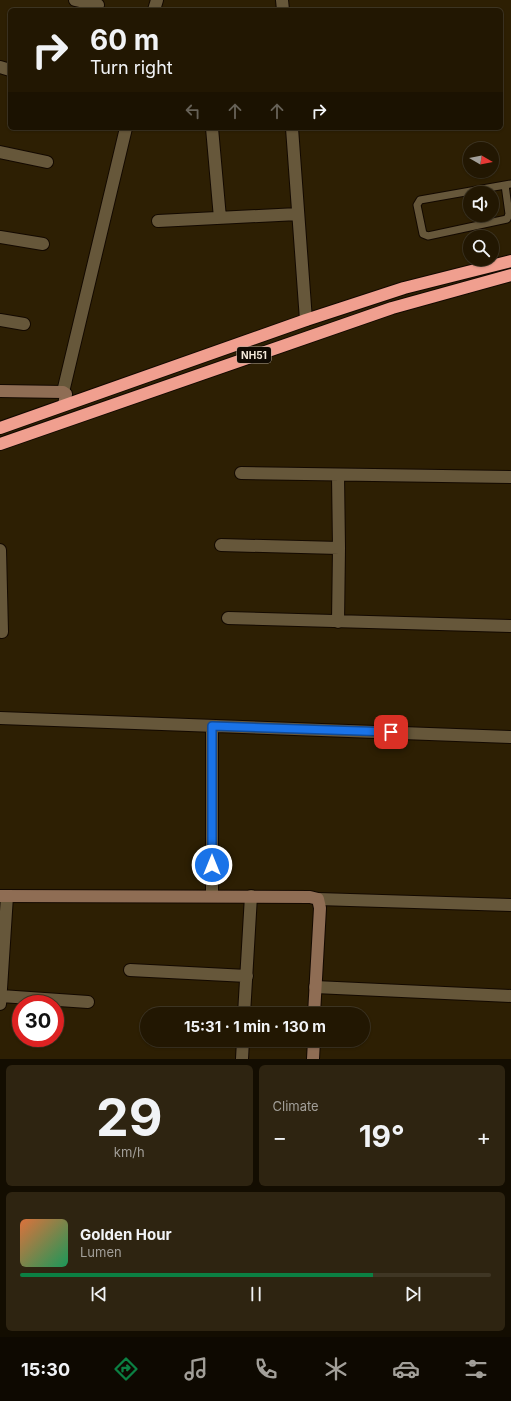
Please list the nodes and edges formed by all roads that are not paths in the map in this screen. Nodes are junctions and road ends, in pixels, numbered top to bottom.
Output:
1 (75, 0) edge
2 (98, 5) dead end
3 (126, 130) edge
4 (212, 130) edge
5 (292, 130) edge
6 (0, 152) edge
7 (47, 162) dead end
8 (508, 184) edge
9 (298, 214) junction
10 (220, 218) junction
11 (158, 221) dead end
12 (0, 237) edge
13 (43, 244) dead end
14 (511, 261) edge
15 (511, 275) edge
16 (0, 320) edge
17 (306, 320) junction
18 (24, 324) dead end
19 (0, 390) edge
20 (63, 392) junction
21 (64, 405) junction
22 (0, 428) edge
23 (0, 444) edge
24 (241, 473) dead end
25 (338, 475) junction
26 (511, 477) edge
27 (221, 545) dead end
28 (339, 548) junction
29 (0, 550) edge
30 (228, 618) dead end
31 (338, 622) junction
32 (511, 626) edge
33 (2, 632) dead end
34 (0, 718) edge
35 (212, 726) junction
36 (511, 737) edge
37 (3, 896) edge
38 (212, 896) junction
39 (251, 896) junction
40 (318, 899) junction
41 (511, 906) edge
42 (130, 970) dead end
43 (246, 976) junction
44 (315, 987) junction
45 (511, 996) edge
46 (0, 1000) edge
47 (88, 1002) dead end
48 (244, 1007) edge
49 (314, 1007) edge
50 (243, 1047) edge
51 (314, 1047) edge
52 (242, 1059) edge
53 (313, 1059) edge

1 - 2 street
3 - 20 street
4 - 10 street
5 - 9 street
6 - 7 street
8 - 8 lane
9 - 10 street
9 - 17 street
10 - 11 street
12 - 13 street
14 - 17 highway, NH51
15 - 23 highway, NH51
16 - 18 street
17 - 21 highway, NH51
19 - 20 street
20 - 21 street
21 - 22 highway, NH51
24 - 25 street
25 - 26 street
25 - 28 street
27 - 28 street
28 - 31 street
29 - 33 street
30 - 31 street
31 - 32 street
34 - 35 street
35 - 36 street
35 - 38 street
37 - 38 street
37 - 46 street
38 - 39 street
39 - 40 street
39 - 43 street
40 - 41 street
40 - 44 street
42 - 43 street
43 - 48 street
44 - 45 street
44 - 49 street
46 - 47 street
50 - 52 street
51 - 53 street

